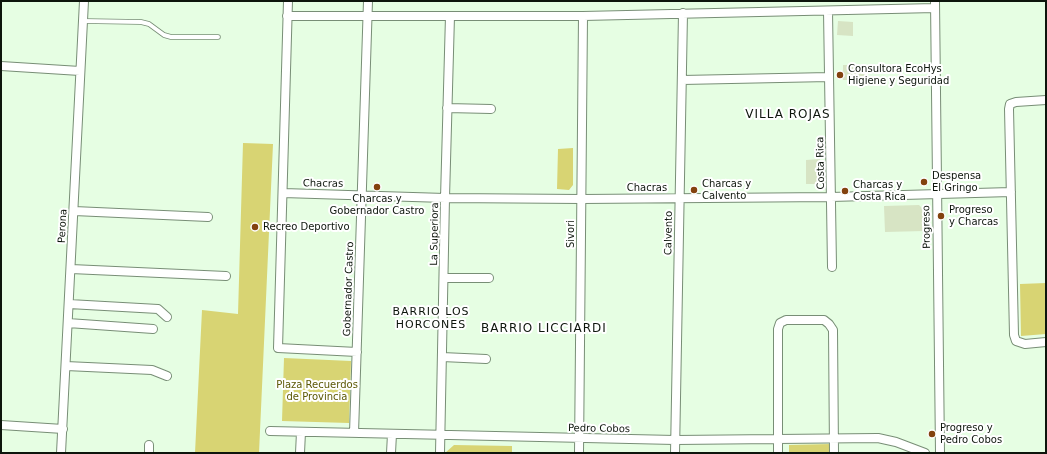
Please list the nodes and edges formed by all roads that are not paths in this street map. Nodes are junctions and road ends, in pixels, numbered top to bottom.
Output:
1 (84, 1) edge
2 (288, 1) edge
3 (368, 1) edge
4 (935, 5) edge
5 (828, 11) junction
6 (683, 13) junction
7 (287, 16) junction
8 (368, 16) junction
9 (450, 16) junction
10 (583, 16) junction
11 (83, 21) junction
12 (218, 37) dead end
13 (1, 66) edge
14 (80, 71) junction
15 (829, 77) junction
16 (682, 80) junction
17 (1046, 100) edge
18 (448, 108) junction
19 (491, 109) dead end
20 (1011, 192) junction
21 (283, 193) junction
22 (937, 193) junction
23 (362, 195) junction
24 (831, 197) junction
25 (445, 198) junction
26 (582, 198) junction
27 (680, 198) junction
28 (74, 211) junction
29 (208, 217) dead end
30 (832, 267) dead end
31 (70, 269) junction
32 (226, 276) dead end
33 (444, 278) junction
34 (489, 278) dead end
35 (69, 304) junction
36 (167, 317) dead end
37 (68, 323) junction
38 (153, 329) dead end
39 (1046, 342) edge
40 (357, 352) junction
41 (442, 357) junction
42 (486, 359) dead end
43 (66, 366) junction
44 (167, 376) dead end
45 (1, 425) edge
46 (63, 429) junction
47 (270, 432) dead end
48 (301, 432) junction
49 (354, 433) junction
50 (392, 434) junction
51 (441, 435) junction
52 (580, 438) junction
53 (778, 439) junction
54 (675, 440) junction
55 (834, 440) junction
56 (61, 453) edge
57 (300, 453) edge
58 (391, 453) edge
59 (440, 453) edge
60 (580, 453) edge
61 (675, 453) edge
62 (778, 453) edge
63 (834, 453) edge
64 (924, 453) edge
65 (940, 453) edge

1 - 11 street, Perona
2 - 7 street
3 - 8 street, Gobernador Castro
4 - 5 street
4 - 22 street, Progreso
5 - 6 street
5 - 15 street, Costa Rica
6 - 10 street
6 - 16 street, Calvento
7 - 8 street
7 - 21 street
8 - 9 street
8 - 23 street, Gobernador Castro
9 - 10 street
9 - 18 street, La Superiora
10 - 26 street, Sivori
11 - 12 lane
11 - 14 street, Perona
13 - 14 street
14 - 28 street, Perona
15 - 16 street
15 - 24 street, Costa Rica
16 - 27 street, Calvento
17 - 20 street
18 - 19 street
18 - 25 street, La Superiora
20 - 22 street, Chacras
20 - 39 street
21 - 23 street, Chacras
21 - 40 street
22 - 24 street, Chacras
22 - 65 street, Progreso
23 - 25 street, Chacras
23 - 40 street, Gobernador Castro
24 - 27 street, Chacras
24 - 30 street, Costa Rica
25 - 26 street, Chacras
25 - 33 street, La Superiora
26 - 27 street, Chacras
26 - 52 street, Sivori
27 - 54 street, Calvento
28 - 29 street
28 - 31 street, Perona
31 - 32 street
31 - 35 street, Perona
33 - 34 street
33 - 41 street, La Superiora
35 - 36 street
35 - 37 street, Perona
37 - 38 street
37 - 43 street, Perona
40 - 49 street, Gobernador Castro
41 - 42 street
41 - 51 street, La Superiora
43 - 44 street
43 - 46 street, Perona
45 - 46 street
46 - 56 street, Perona
47 - 48 street, Pedro Cobos
48 - 49 street, Pedro Cobos
48 - 57 street
49 - 50 street, Pedro Cobos
50 - 51 street, Pedro Cobos
50 - 58 street
51 - 52 street, Pedro Cobos
51 - 59 street, La Superiora
52 - 54 street, Pedro Cobos
52 - 60 street, Sivori
53 - 54 street, Pedro Cobos
53 - 55 street, Pedro Cobos
53 - 55 street
53 - 62 street
54 - 61 street, Calvento
55 - 63 street
55 - 64 street, Pedro Cobos

